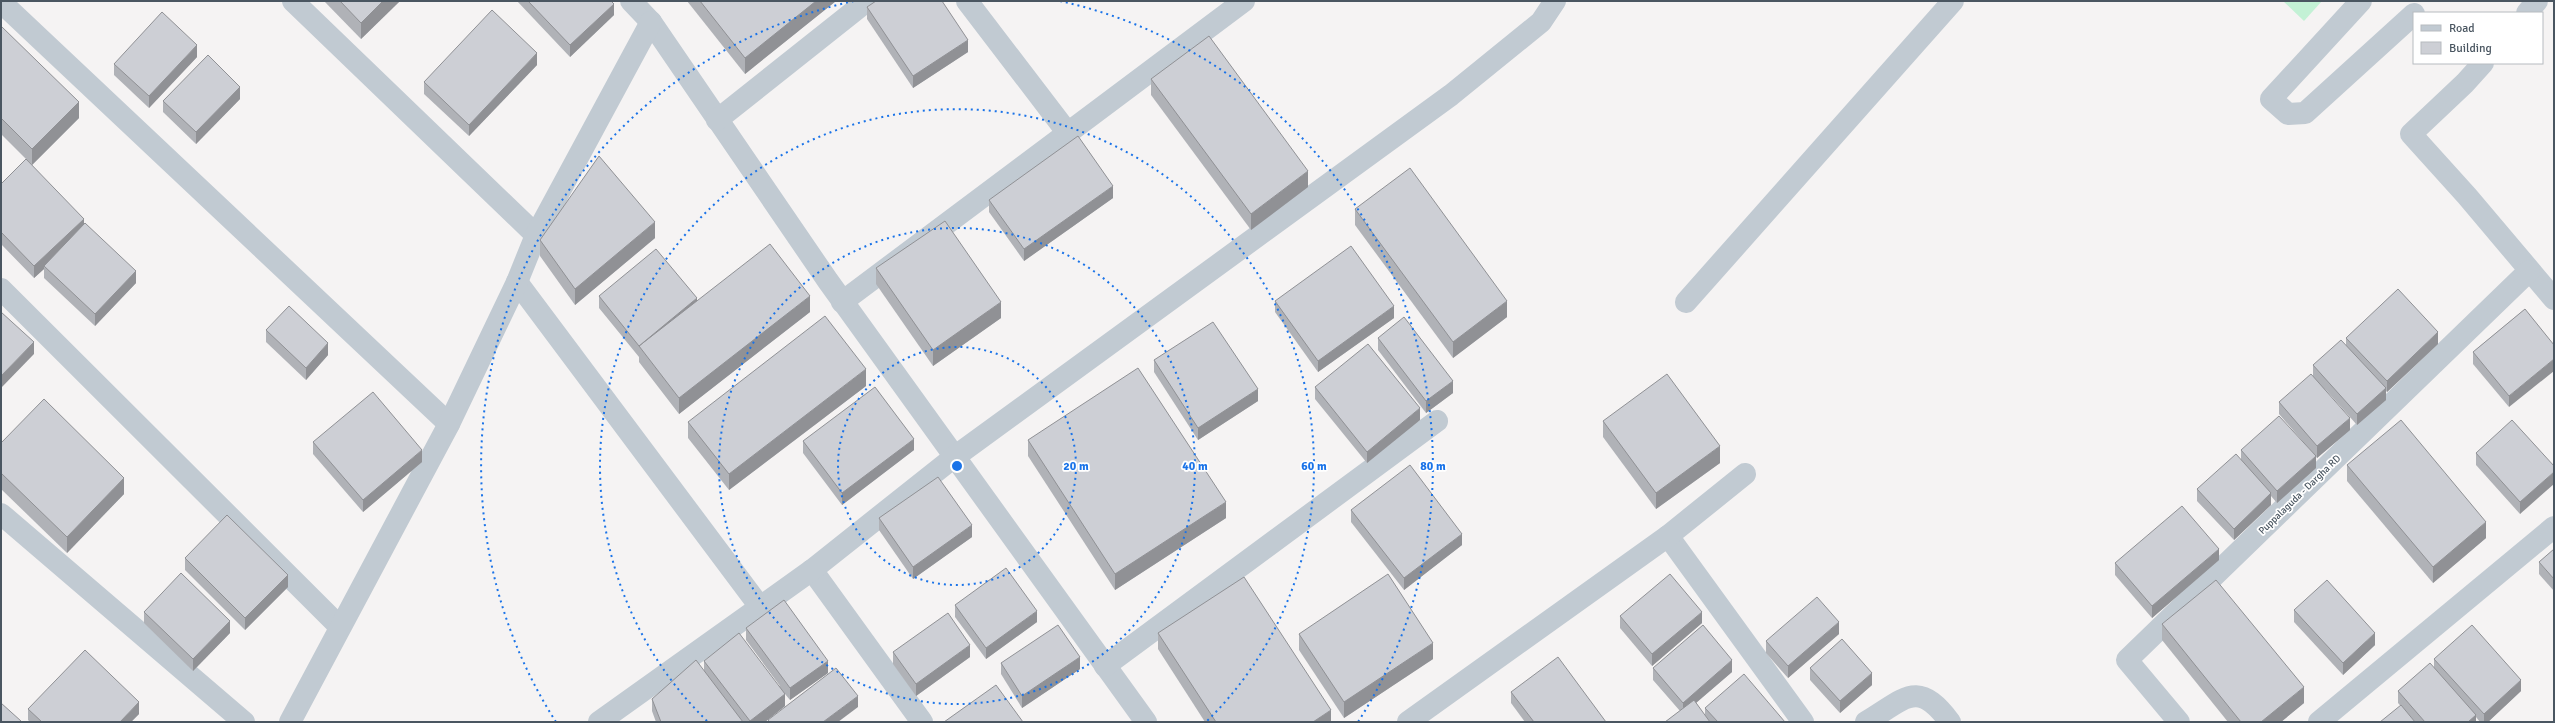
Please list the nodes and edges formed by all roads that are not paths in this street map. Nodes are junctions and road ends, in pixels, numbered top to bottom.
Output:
1 (293, 1) edge
2 (631, 1) edge
3 (867, 1) edge
4 (967, 1) edge
5 (1244, 1) edge
6 (1555, 1) edge
7 (1953, 1) edge
8 (2361, 1) edge
9 (2428, 1) edge
10 (2537, 1) edge
11 (1, 2) edge
12 (2417, 12) edge
13 (2528, 12) edge
14 (2413, 16) edge
15 (651, 22) junction
16 (2482, 64) edge
17 (717, 120) junction
18 (1067, 132) junction
19 (536, 235) junction
20 (2529, 271) junction
21 (517, 282) junction
22 (1, 289) edge
23 (2554, 300) edge
24 (842, 302) junction
25 (1686, 302) dead end
26 (1437, 421) dead end
27 (449, 424) junction
28 (953, 458) junction
29 (1745, 474) dead end
30 (1, 514) edge
31 (2554, 527) edge
32 (1668, 536) junction
33 (812, 570) junction
34 (760, 607) junction
35 (340, 627) junction
36 (1105, 666) junction
37 (244, 722) edge
38 (290, 722) edge
39 (599, 722) edge
40 (922, 722) edge
41 (1146, 722) edge
42 (1408, 722) edge
43 (1803, 722) edge
44 (1866, 722) edge
45 (1950, 722) edge
46 (2179, 722) edge
47 (2319, 722) edge

1 - 19 street
2 - 15 street
3 - 17 street
4 - 18 street
5 - 18 street
6 - 28 street
7 - 25 street
8 - 14 street
9 - 12 street
10 - 13 street
11 - 27 street
15 - 17 street
15 - 19 street
16 - 20 street
17 - 24 street
18 - 24 street
19 - 21 street
20 - 23 street
20 - 46 street, Puppalaguda - Dargha RD
21 - 27 street
21 - 34 street
22 - 35 street
24 - 28 street
26 - 36 street
27 - 35 street
28 - 33 street
28 - 36 street
29 - 32 street
30 - 37 street
31 - 47 street
32 - 42 street
32 - 43 street
33 - 34 street
33 - 40 street
34 - 39 street
35 - 38 street
36 - 41 street
44 - 45 street

